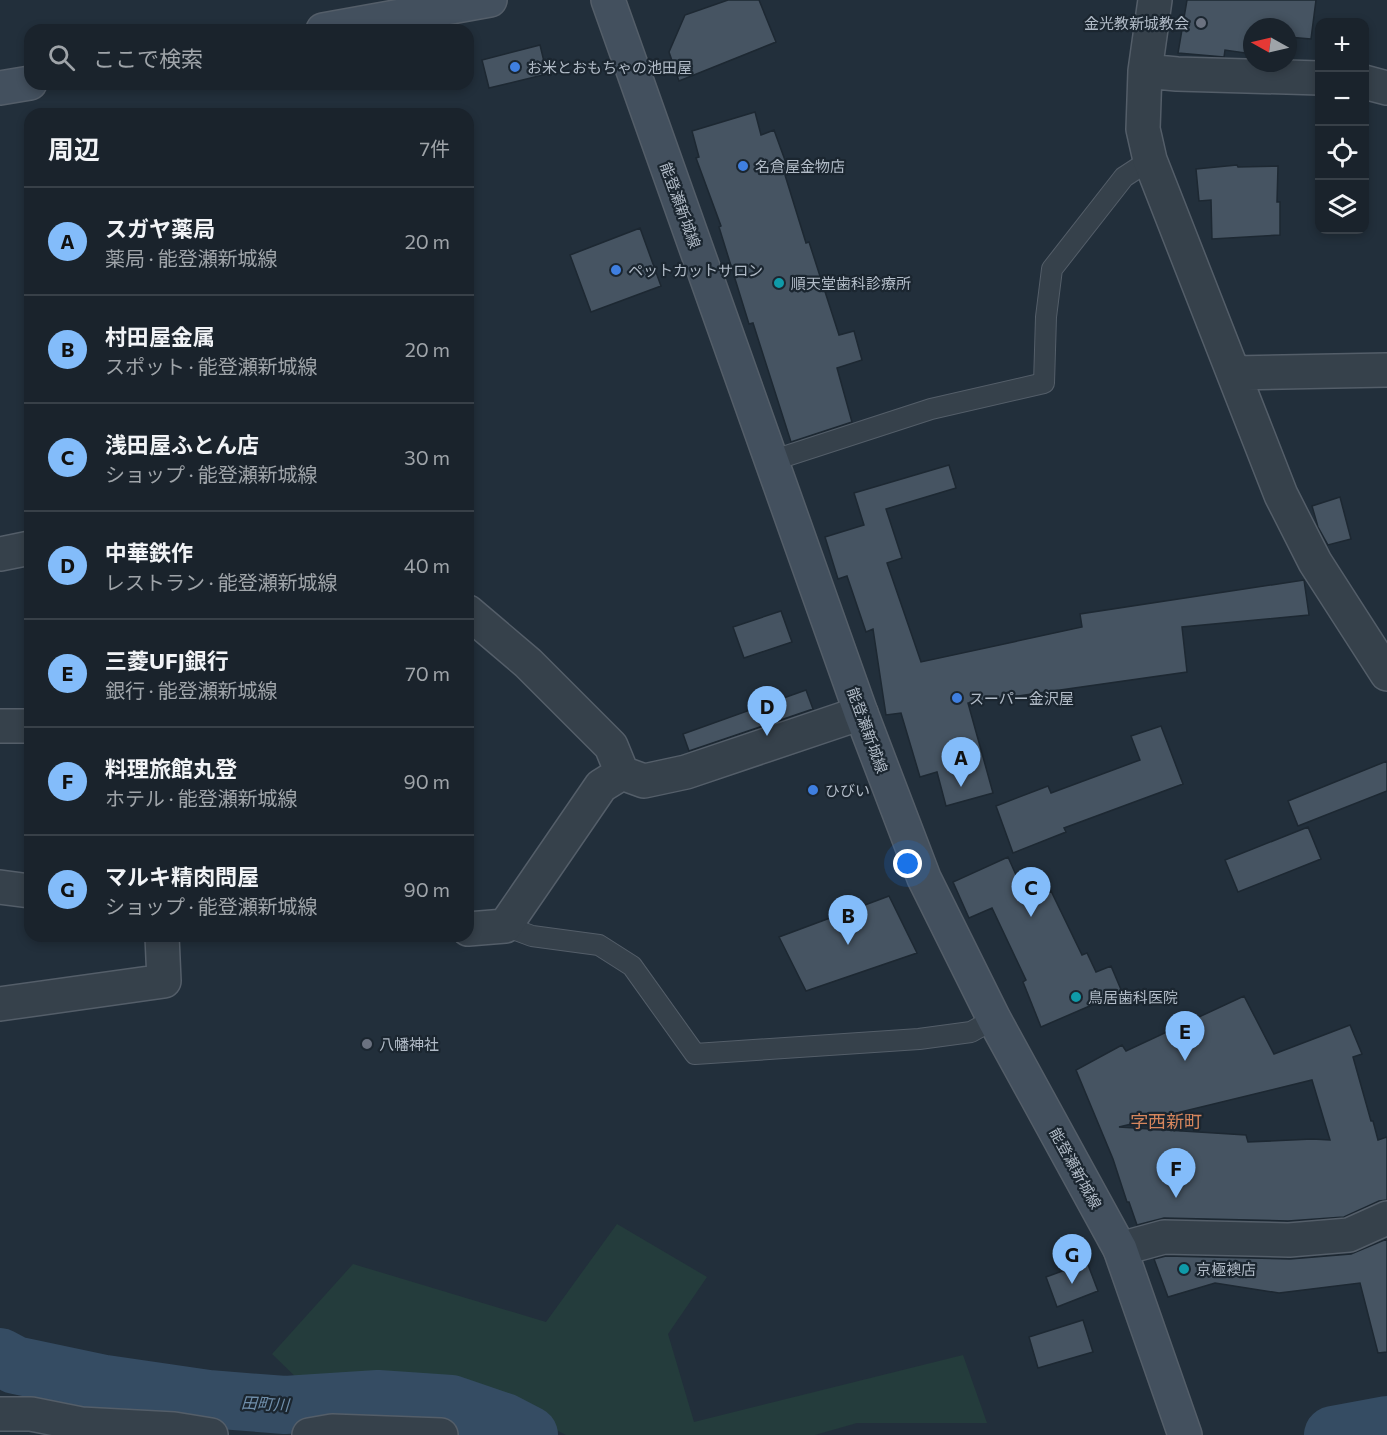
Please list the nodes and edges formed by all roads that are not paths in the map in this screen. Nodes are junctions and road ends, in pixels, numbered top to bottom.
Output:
1 (490, 0) edge
2 (608, 0) edge
3 (1155, 0) edge
4 (356, 24) edge
5 (1144, 71) junction
6 (1315, 78) edge
7 (24, 83) edge
8 (1369, 83) edge
9 (0, 88) edge
10 (1387, 88) edge
11 (1150, 160) junction
12 (1387, 370) edge
13 (1234, 372) junction
14 (771, 461) junction
15 (24, 549) edge
16 (0, 554) edge
17 (474, 617) edge
18 (1387, 674) edge
19 (861, 713) junction
20 (0, 726) edge
21 (24, 726) edge
22 (622, 773) junction
23 (0, 887) edge
24 (24, 890) edge
25 (505, 927) junction
26 (474, 929) edge
27 (162, 942) edge
28 (0, 1004) edge
29 (994, 1019) junction
30 (1387, 1218) edge
31 (1120, 1249) junction
32 (0, 1414) edge
33 (211, 1435) edge
34 (309, 1435) edge
35 (441, 1435) edge
36 (1185, 1435) edge

1 - 4 main road
2 - 14 main road, 能登瀬新城線
3 - 5 street
5 - 6 street
5 - 11 street
7 - 9 main road
8 - 10 street
11 - 13 street
11 - 14 lane
12 - 13 street
13 - 18 street
14 - 19 main road, 能登瀬新城線
15 - 16 street
17 - 22 street
19 - 22 street
19 - 29 main road, 能登瀬新城線
20 - 21 street
22 - 25 street
23 - 24 street
25 - 26 street
25 - 29 lane
27 - 28 street
29 - 31 main road, 能登瀬新城線
30 - 31 street
31 - 36 main road, 能登瀬新城線
32 - 33 street
34 - 35 street

